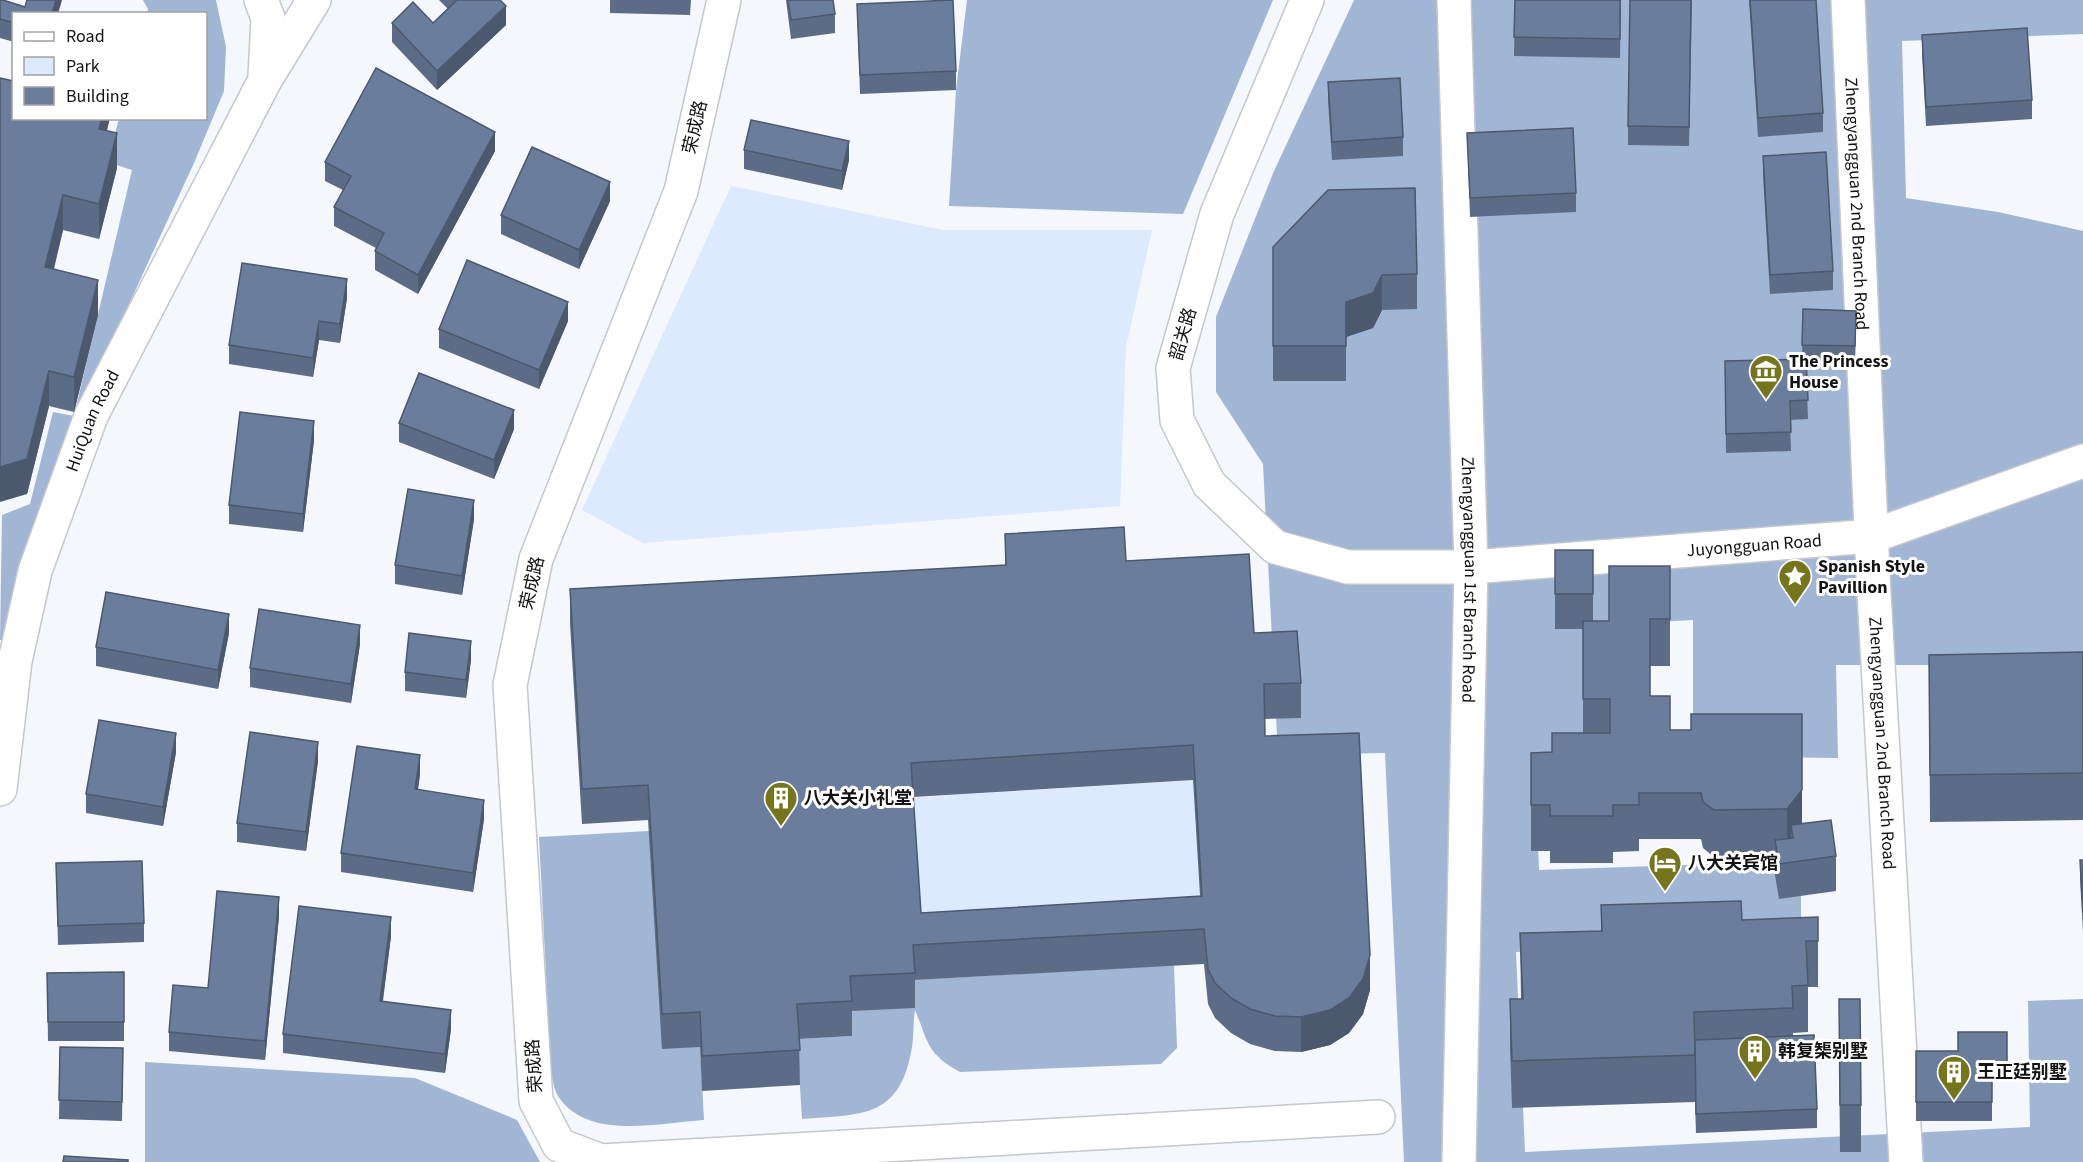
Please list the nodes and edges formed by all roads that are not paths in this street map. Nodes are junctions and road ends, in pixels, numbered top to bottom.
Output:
1 (261, 0) edge
2 (314, 0) edge
3 (724, 0) edge
4 (1306, 0) edge
5 (1454, 0) edge
6 (1848, 0) edge
7 (265, 81) junction
8 (2083, 461) edge
9 (1873, 536) junction
10 (1415, 565) joint
11 (1471, 567) junction
12 (0, 789) edge
13 (1378, 1117) dead end
14 (968, 1151) edge
15 (602, 1161) edge
16 (1459, 1162) edge
17 (1906, 1162) edge

1 - 7 street
2 - 7 street, HuiQuan Road
3 - 15 street, 荣成路
4 - 10 street, 韶关路
5 - 11 street, Zhengyangguan 1st Branch Road
6 - 9 street, Zhengyangguan 2nd Branch Road
7 - 12 street, HuiQuan Road
8 - 9 street, Juyongguan Road
9 - 11 street, Juyongguan Road
9 - 17 street, Zhengyangguan 2nd Branch Road
10 - 11 street, Juyongguan Road
11 - 16 street, Zhengyangguan 1st Branch Road
13 - 14 street
14 - 15 street

